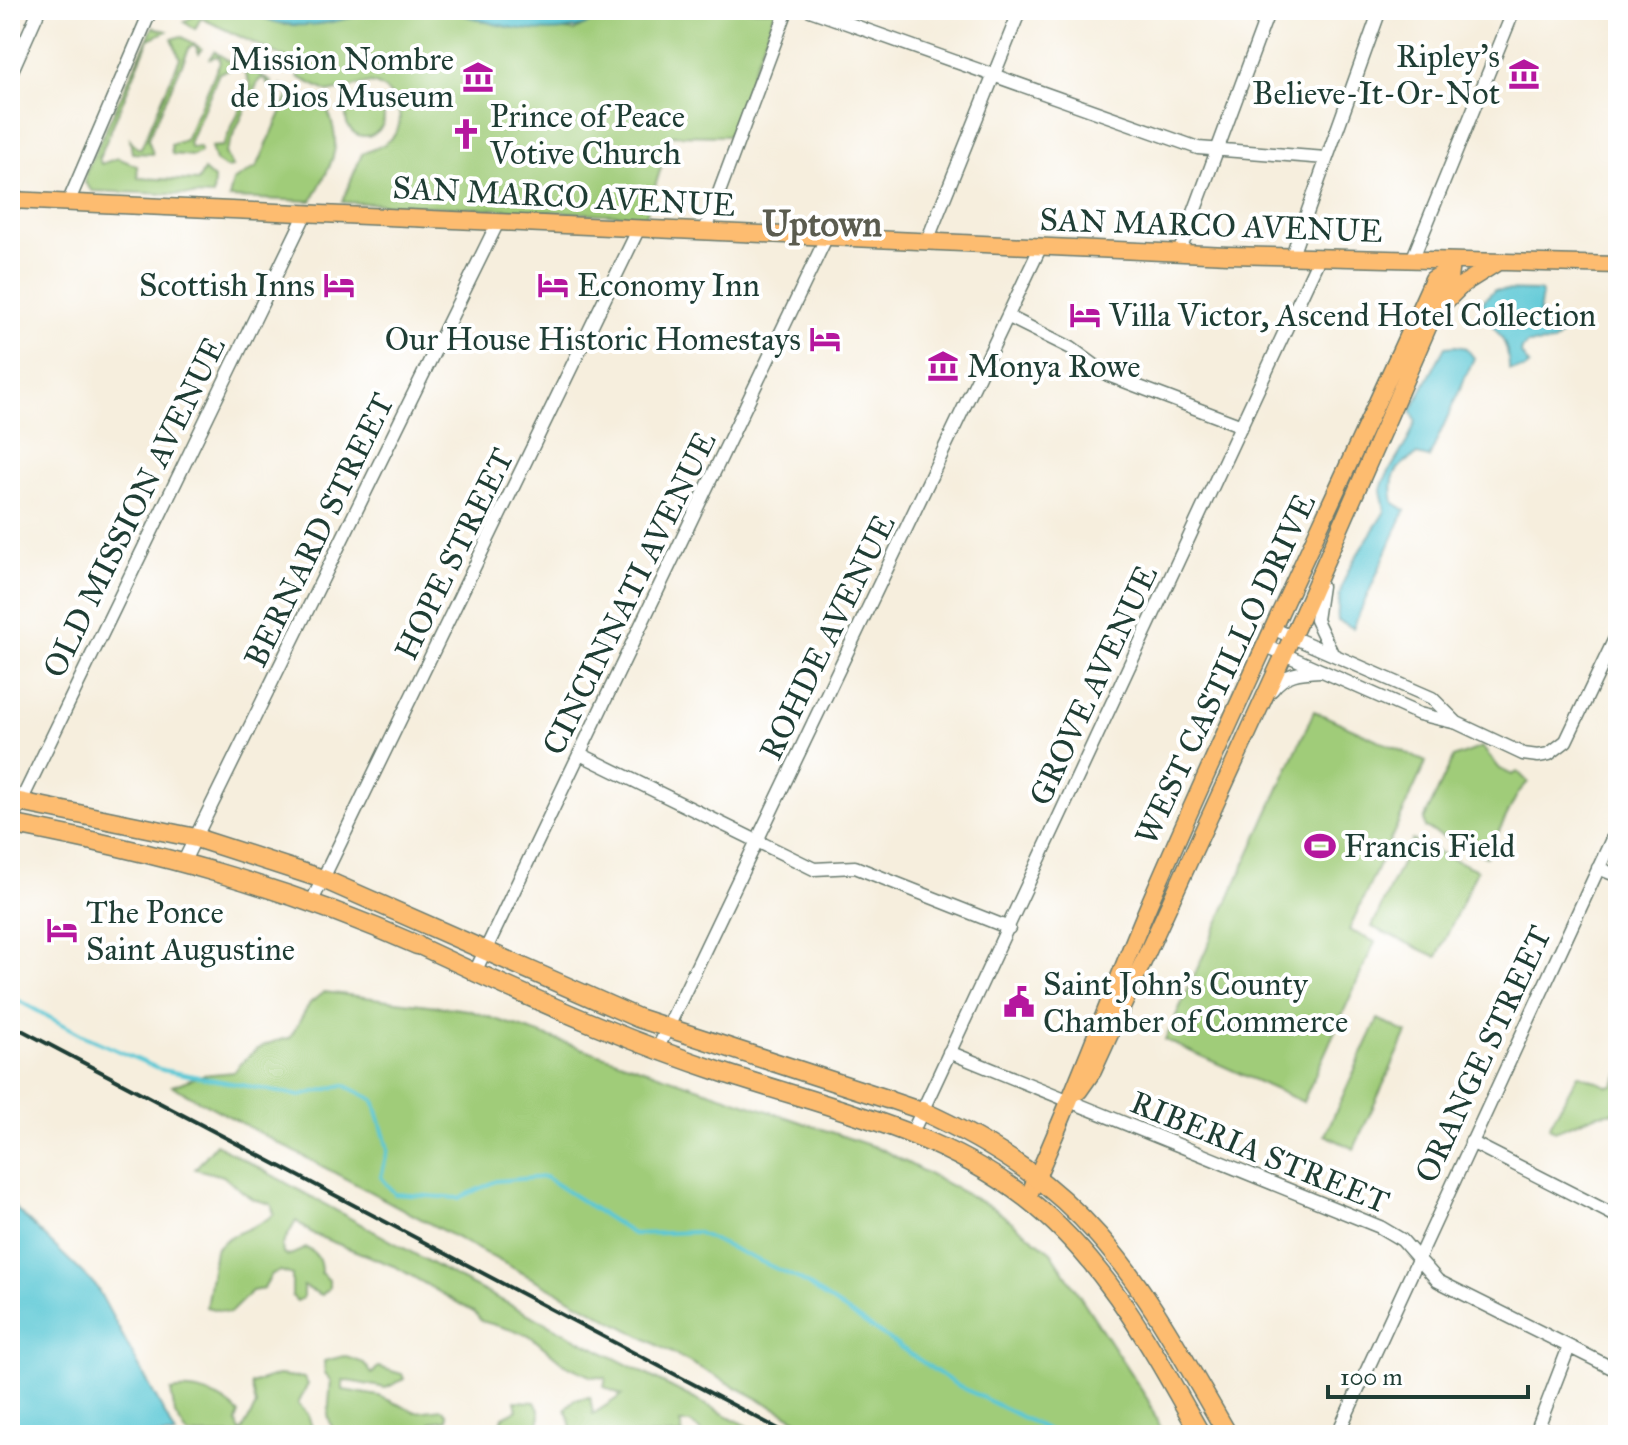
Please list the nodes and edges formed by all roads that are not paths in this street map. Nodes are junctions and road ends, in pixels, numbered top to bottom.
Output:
1 (39, 10) edge
2 (151, 10) edge
3 (787, 10) edge
4 (810, 10) edge
5 (1020, 10) edge
6 (1269, 10) edge
7 (1380, 10) edge
8 (1514, 10) edge
9 (995, 74) junction
10 (10, 75) edge
11 (1217, 152) junction
12 (1326, 158) junction
13 (10, 200) edge
14 (68, 203) junction
15 (306, 213) junction
16 (498, 222) junction
17 (639, 228) junction
18 (705, 230) junction
19 (827, 236) junction
20 (927, 241) junction
21 (1041, 246) junction
22 (1179, 253) junction
23 (1291, 258) junction
24 (1319, 258) junction
25 (1412, 260) junction
26 (1495, 264) junction
27 (1618, 265) edge
28 (1450, 266) junction
29 (1009, 317) junction
30 (1431, 318) junction
31 (1242, 426) junction
32 (1328, 553) junction
33 (1274, 629) junction
34 (1618, 632) edge
35 (1291, 636) junction
36 (1266, 646) junction
37 (1331, 651) junction
38 (1283, 653) junction
39 (1325, 670) junction
40 (1252, 719) junction
41 (1457, 723) junction
42 (580, 754) junction
43 (15, 801) edge
44 (10, 824) edge
45 (1618, 826) edge
46 (196, 838) junction
47 (759, 839) junction
48 (184, 861) junction
49 (1598, 868) junction
50 (1618, 876) edge
51 (323, 879) junction
52 (312, 901) junction
53 (1009, 928) junction
54 (417, 945) joint
55 (485, 950) junction
56 (475, 972) junction
57 (667, 1029) junction
58 (657, 1050) junction
59 (949, 1052) junction
60 (887, 1099) joint
61 (1072, 1102) junction
62 (922, 1111) junction
63 (912, 1133) junction
64 (1471, 1142) junction
65 (1037, 1176) junction
66 (1027, 1199) junction
67 (1618, 1217) edge
68 (1416, 1259) junction
69 (1569, 1347) junction
70 (1618, 1371) edge
71 (1201, 1435) edge
72 (1228, 1435) edge
73 (1337, 1435) edge
74 (1535, 1435) edge

1 - 10 street
2 - 14 street
3 - 18 street
4 - 9 street
5 - 9 street
6 - 11 street
7 - 12 street
8 - 25 street
9 - 11 street
9 - 20 street
11 - 12 street
11 - 22 street
12 - 23 street
13 - 14 main road, SAN MARCO AVENUE
14 - 15 main road, SAN MARCO AVENUE
15 - 16 main road, SAN MARCO AVENUE
15 - 43 street, OLD MISSION AVENUE
16 - 17 main road, SAN MARCO AVENUE
16 - 46 street, BERNARD STREET
17 - 18 main road, SAN MARCO AVENUE
17 - 51 street, HOPE STREET
18 - 19 main road, SAN MARCO AVENUE
19 - 20 main road, SAN MARCO AVENUE
19 - 42 street, CINCINNATI AVENUE
20 - 21 main road, SAN MARCO AVENUE
21 - 22 main road, SAN MARCO AVENUE
21 - 29 street, ROHDE AVENUE
22 - 23 main road, SAN MARCO AVENUE
23 - 24 main road, SAN MARCO AVENUE
24 - 25 main road, SAN MARCO AVENUE
24 - 31 street, GROVE AVENUE
25 - 28 main road, SAN MARCO AVENUE
26 - 27 main road, SAN MARCO AVENUE
26 - 28 main road, SAN MARCO AVENUE
26 - 30 main road
28 - 30 main road, WEST CASTILLO DRIVE
28 - 33 main road, WEST CASTILLO DRIVE
29 - 31 street
29 - 47 street, ROHDE AVENUE
30 - 32 main road, WEST CASTILLO DRIVE
31 - 53 street, GROVE AVENUE
32 - 35 main road, WEST CASTILLO DRIVE
32 - 37 street
33 - 35 street
33 - 36 main road, WEST CASTILLO DRIVE
34 - 41 street
35 - 37 street
35 - 38 main road, WEST CASTILLO DRIVE
36 - 38 street
36 - 61 main road, WEST CASTILLO DRIVE
37 - 41 street
38 - 39 street
38 - 40 main road, WEST CASTILLO DRIVE
39 - 40 street
39 - 41 street
40 - 61 main road, WEST CASTILLO DRIVE
42 - 47 street
42 - 55 street, CINCINNATI AVENUE
43 - 44 street, OLD MISSION AVENUE
43 - 46 highway
44 - 48 highway
45 - 49 street, ORANGE STREET
46 - 48 street, BERNARD STREET
46 - 51 highway
47 - 53 street
47 - 57 street, ROHDE AVENUE
48 - 52 highway
49 - 50 street
49 - 64 street, ORANGE STREET
51 - 52 street, HOPE STREET
51 - 55 highway
52 - 54 highway
53 - 59 street, GROVE AVENUE
54 - 56 main road
55 - 56 street, CINCINNATI AVENUE
55 - 57 highway
56 - 58 highway
57 - 58 street, ROHDE AVENUE
57 - 60 highway
58 - 63 highway
59 - 61 street, RIBERIA STREET
59 - 62 street, GROVE AVENUE
60 - 62 main road
61 - 65 main road, WEST CASTILLO DRIVE
61 - 68 street, RIBERIA STREET
62 - 63 street, GROVE AVENUE
62 - 65 highway
63 - 66 highway
64 - 67 street
64 - 68 street, ORANGE STREET
65 - 66 main road, WEST CASTILLO DRIVE
65 - 72 highway
66 - 71 highway
68 - 69 street, RIBERIA STREET
68 - 73 street, ORANGE STREET
69 - 70 street, RIBERIA STREET
69 - 74 street

